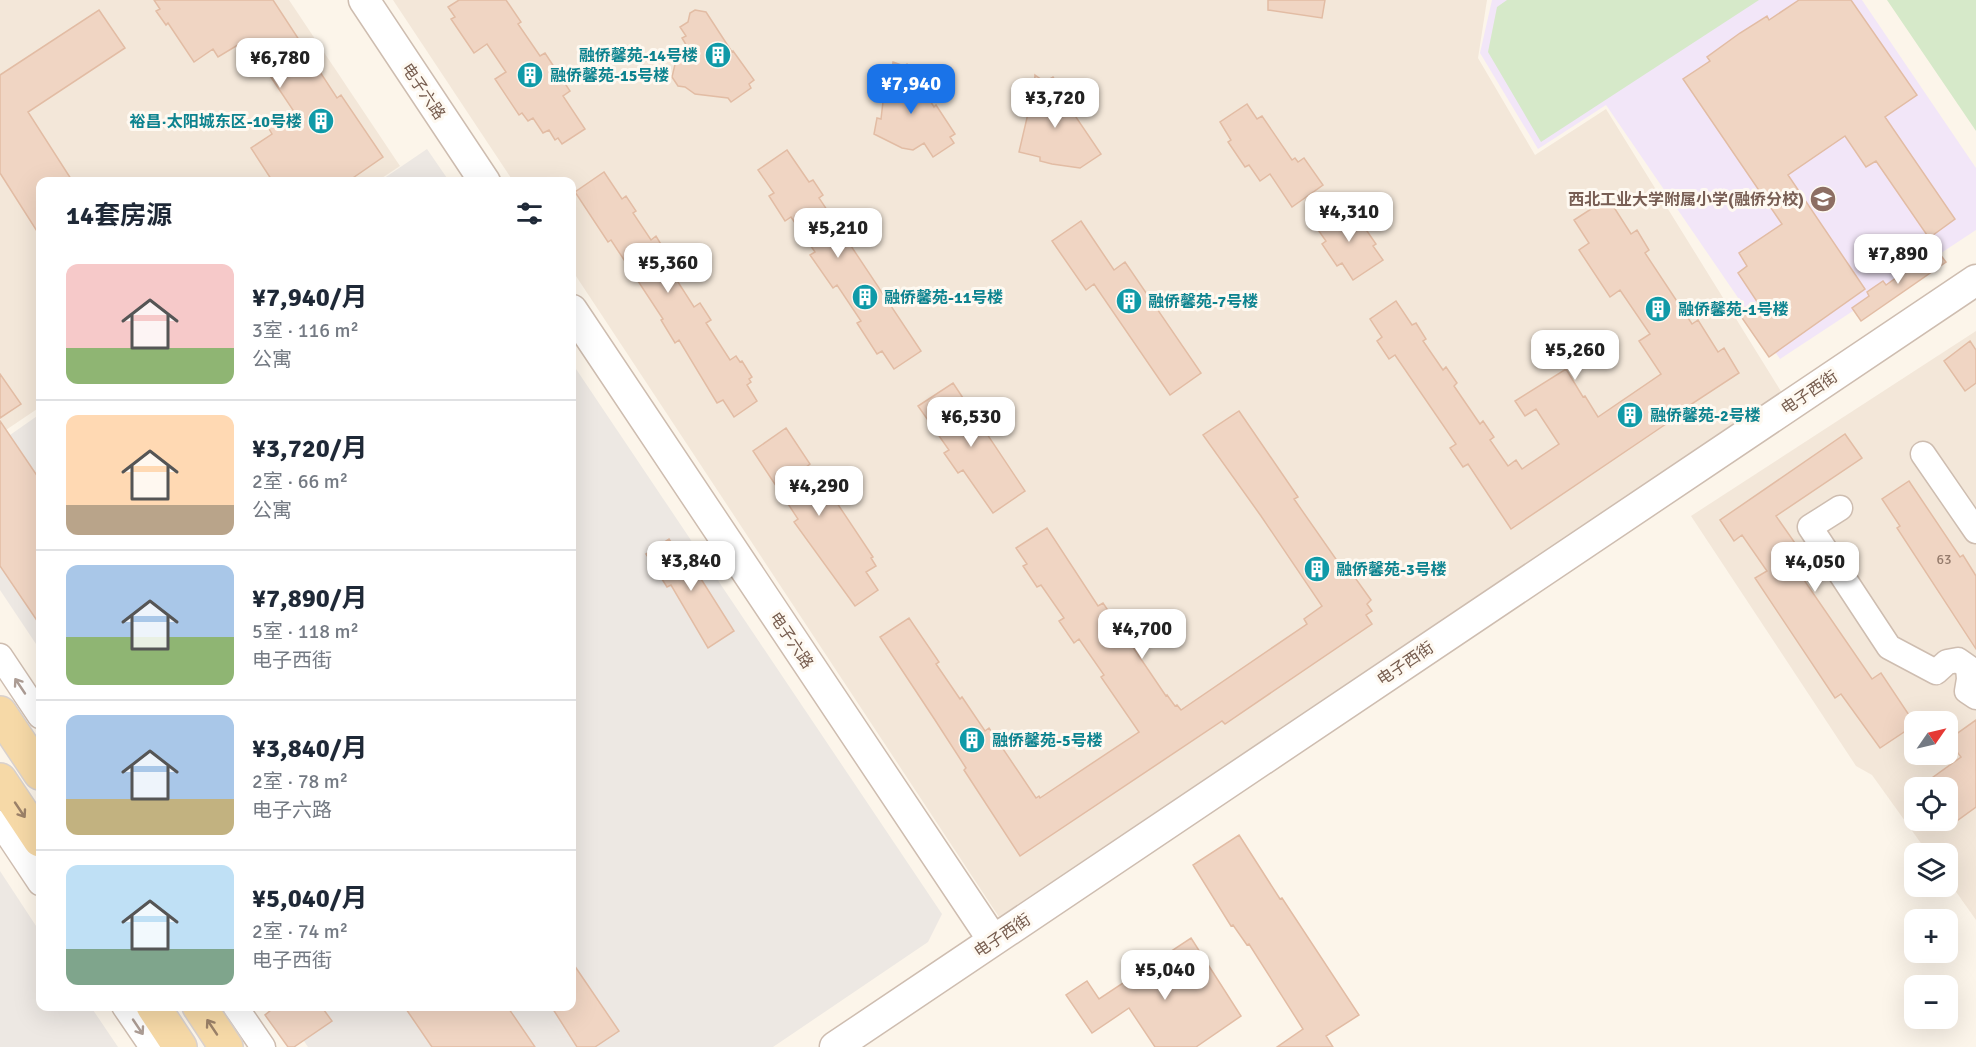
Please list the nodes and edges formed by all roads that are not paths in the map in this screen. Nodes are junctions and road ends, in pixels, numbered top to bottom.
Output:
1 (364, 0) edge
2 (482, 177) edge
3 (1976, 280) edge
4 (576, 316) edge
5 (1923, 454) dead end
6 (1840, 508) dead end
7 (1976, 531) edge
8 (0, 656) edge
9 (1976, 697) edge
10 (36, 710) edge
11 (0, 713) edge
12 (36, 767) edge
13 (0, 780) edge
14 (0, 823) edge
15 (36, 834) edge
16 (36, 877) edge
17 (993, 940) junction
18 (127, 1011) edge
19 (156, 1011) edge
20 (202, 1011) edge
21 (239, 1011) edge
22 (152, 1047) edge
23 (180, 1047) edge
24 (226, 1047) edge
25 (263, 1047) edge
26 (835, 1047) edge

1 - 2 street, 电子六路
3 - 17 street, 电子西街
4 - 17 street, 电子六路
5 - 7 street
6 - 9 street
10 -> 8 street
11 - 12 main road
13 -> 15 main road
14 - 16 street
17 - 26 street, 电子西街
18 -> 22 street
19 - 23 main road
24 -> 20 main road
21 - 25 street

